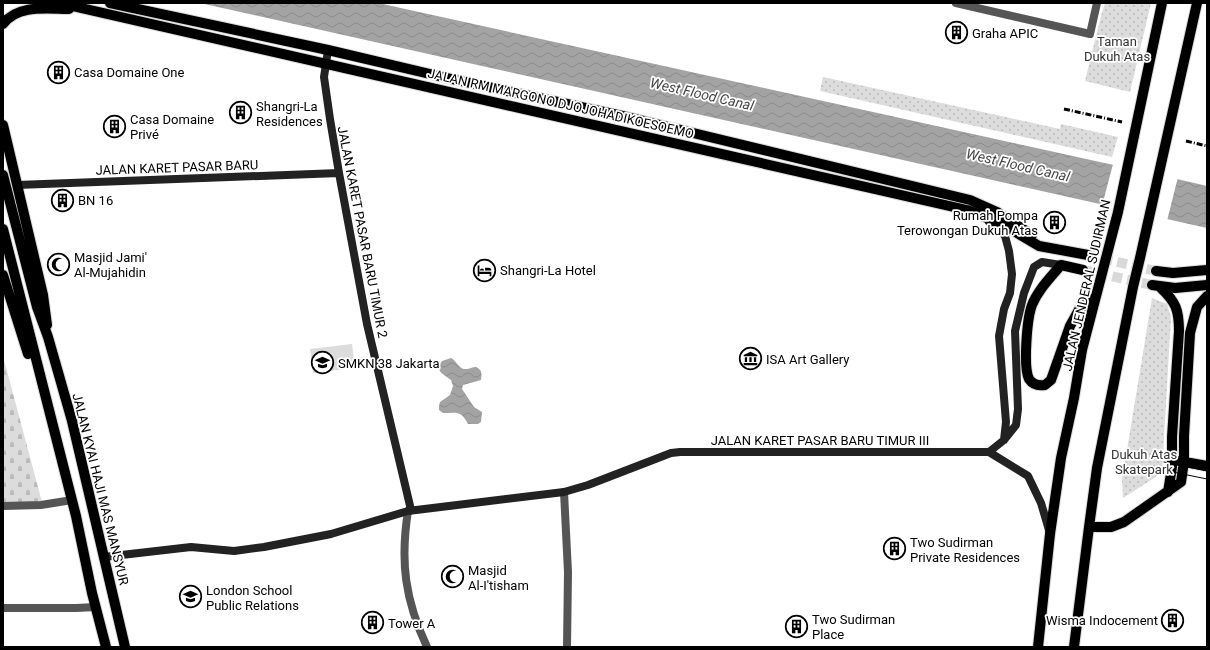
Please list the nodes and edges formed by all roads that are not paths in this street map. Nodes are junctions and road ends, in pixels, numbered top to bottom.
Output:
1 (59, 3) edge
2 (110, 3) edge
3 (956, 3) edge
4 (1097, 3) edge
5 (1162, 3) edge
6 (1197, 3) edge
7 (85, 9) junction
8 (3, 24) edge
9 (328, 50) junction
10 (325, 63) junction
11 (3, 125) edge
12 (338, 173) junction
13 (3, 175) edge
14 (17, 185) junction
15 (952, 196) junction
16 (968, 210) junction
17 (3, 229) edge
18 (1050, 248) junction
19 (1088, 255) tunnel mouth
20 (1061, 266) junction
21 (1083, 270) tunnel mouth
22 (1207, 270) edge
23 (1156, 271) tunnel mouth
24 (3, 275) edge
25 (1207, 285) edge
26 (1207, 296) edge
27 (1094, 298) junction
28 (48, 337) junction
29 (41, 383) junction
30 (1004, 440) junction
31 (989, 452) junction
32 (1184, 461) junction
33 (1173, 462) junction
34 (1207, 466) edge
35 (564, 492) junction
36 (1168, 492) junction
37 (72, 500) junction
38 (3, 506) edge
39 (410, 510) junction
40 (1089, 527) junction
41 (1050, 534) junction
42 (104, 557) junction
43 (96, 607) junction
44 (3, 608) edge
45 (106, 647) edge
46 (125, 647) edge
47 (427, 647) edge
48 (566, 647) edge
49 (1038, 647) edge
50 (1074, 647) edge

1 - 7 main road, JALAN RM MARGONO DJOJOHADIKOESOEMO
2 - 9 main road, JALAN RM MARGONO DJOJOHADIKOESOEMO
3 - 4 street
5 - 27 main road, JALAN JENDERAL SUDIRMAN
6 - 40 main road
7 - 8 main road
7 - 10 main road, JALAN RM MARGONO DJOJOHADIKOESOEMO
9 - 10 street, JALAN KARET PASAR BARU TIMUR 2
9 - 15 main road, JALAN RM MARGONO DJOJOHADIKOESOEMO
10 - 12 street, JALAN KARET PASAR BARU TIMUR 2
10 - 16 main road, JALAN RM MARGONO DJOJOHADIKOESOEMO
11 - 14 main road, JALAN KYAI HAJI MAS MANSYUR
12 - 14 street, JALAN KARET PASAR BARU
12 - 39 street, JALAN KARET PASAR BARU TIMUR 2
13 - 28 main road, JALAN KYAI HAJI MAS MANSYUR
14 - 28 main road, JALAN KYAI HAJI MAS MANSYUR
15 - 16 street
15 - 18 main road, JALAN RM MARGONO DJOJOHADIKOESOEMO
16 - 18 main road, JALAN RM MARGONO DJOJOHADIKOESOEMO
16 - 30 street
17 - 29 main road
18 - 19 main road, JALAN RM MARGONO DJOJOHADIKOESOEMO
20 - 21 main road
20 - 27 main road
20 - 30 street
22 - 23 main road
24 - 29 main road
25 - 33 main road
26 - 32 main road
27 - 41 main road, JALAN JENDERAL SUDIRMAN
28 - 42 main road, JALAN KYAI HAJI MAS MANSYUR
29 - 37 main road
30 - 31 street
31 - 35 street, JALAN KARET PASAR BARU TIMUR III
31 - 41 street
32 - 33 main road
32 - 34 main road
32 - 36 main road
33 - 36 main road
35 - 39 street, JALAN KARET PASAR BARU TIMUR III
35 - 48 street
36 - 40 main road
37 - 38 street
37 - 43 main road
39 - 42 street, JALAN KARET PASAR BARU TIMUR III
39 - 47 street
40 - 50 main road
41 - 49 main road, JALAN JENDERAL SUDIRMAN
42 - 46 main road, JALAN KYAI HAJI MAS MANSYUR
43 - 44 street
43 - 45 main road

